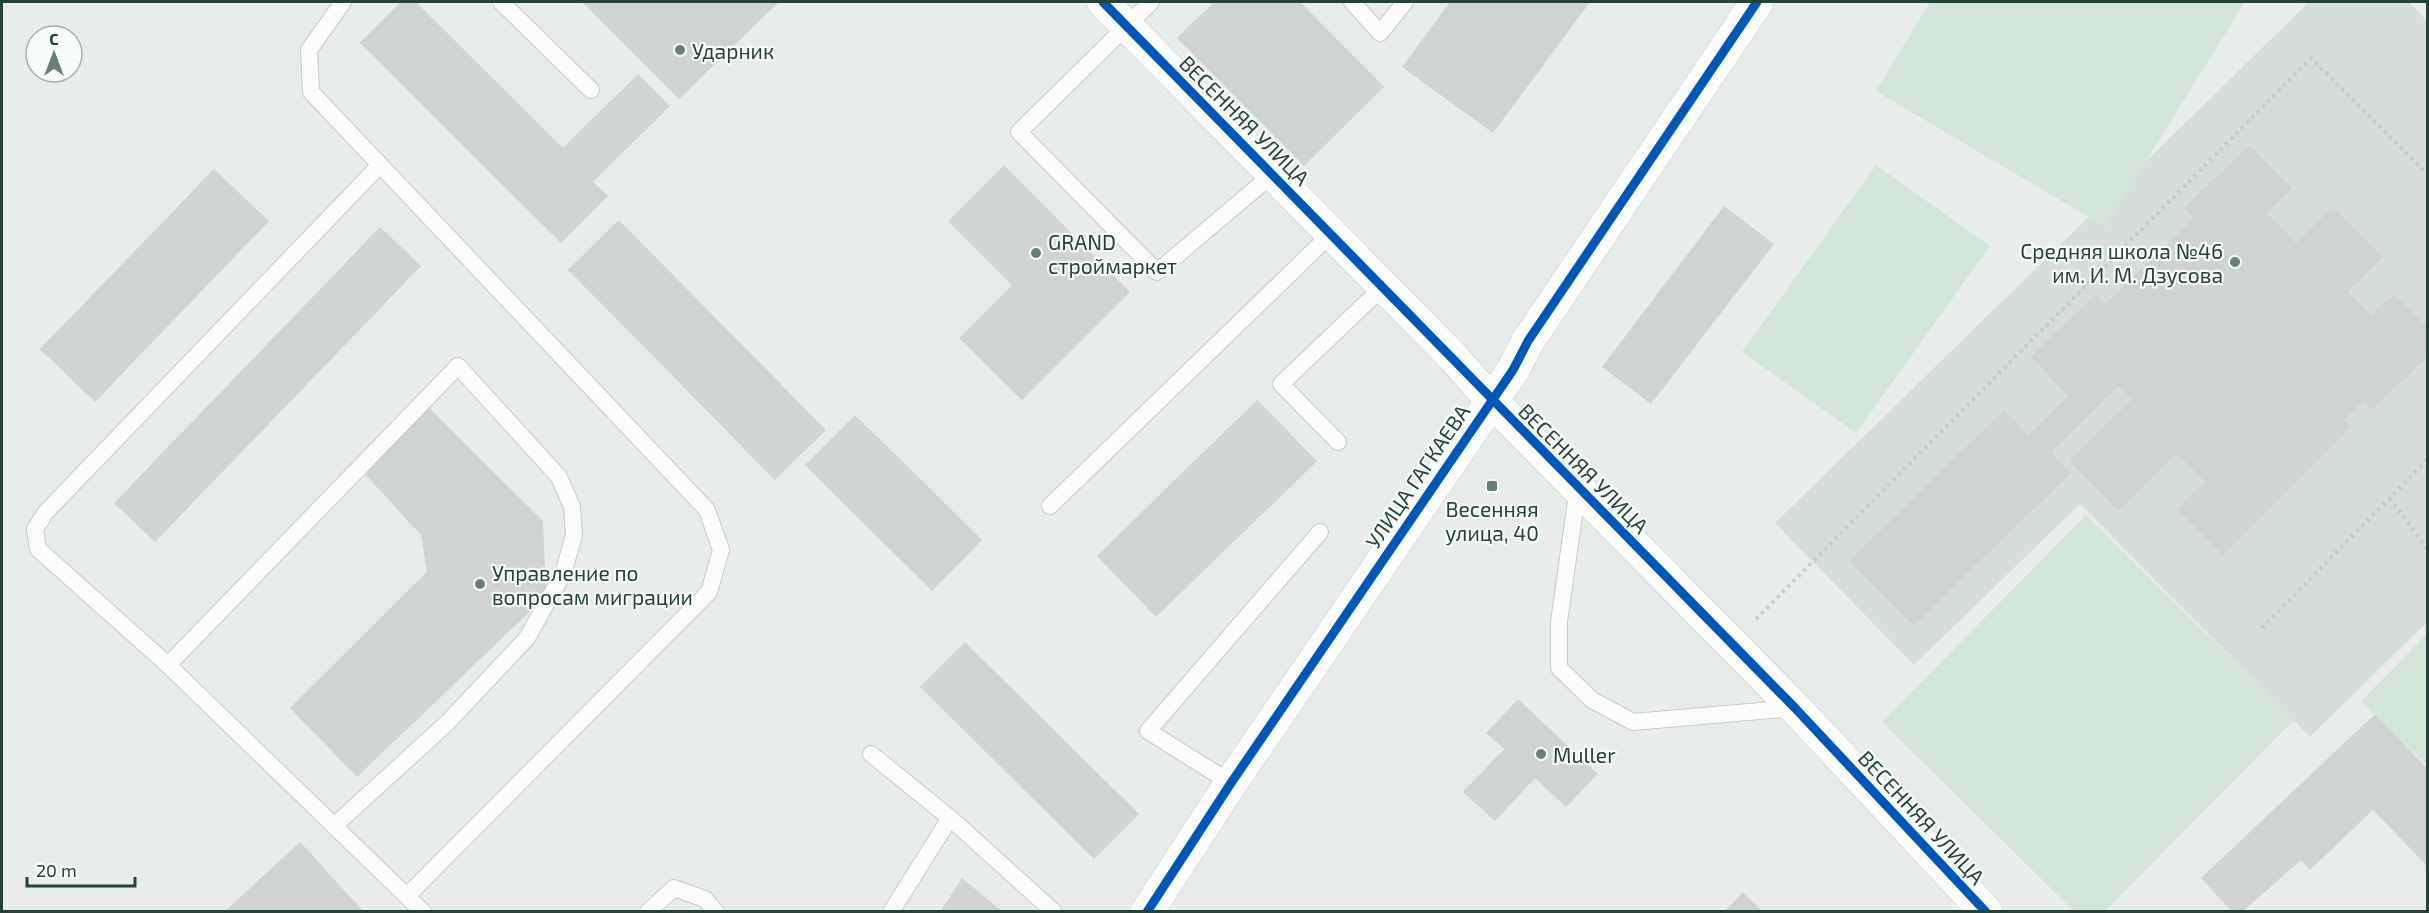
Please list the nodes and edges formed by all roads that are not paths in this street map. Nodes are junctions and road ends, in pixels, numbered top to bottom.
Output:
1 (343, 2) edge
2 (501, 2) edge
3 (1103, 2) edge
4 (1151, 2) edge
5 (1352, 2) edge
6 (1405, 2) edge
7 (1757, 2) edge
8 (1125, 24) junction
9 (591, 90) dead end
10 (379, 166) junction
11 (1273, 174) junction
12 (1331, 234) junction
13 (1383, 287) junction
14 (1490, 399) junction
15 (1338, 442) dead end
16 (1578, 486) junction
17 (1050, 506) dead end
18 (1320, 532) dead end
19 (168, 665) junction
20 (1795, 708) junction
21 (871, 754) dead end
22 (1230, 783) junction
23 (950, 818) junction
24 (334, 826) junction
25 (406, 896) junction
26 (423, 912) edge
27 (648, 912) edge
28 (716, 912) edge
29 (891, 912) edge
30 (1054, 912) edge
31 (1148, 912) edge
32 (1986, 912) edge

1 - 10 lane
2 - 9 lane
3 - 8 street, ВЕСЕННЯЯ УЛИЦА
4 - 8 lane
5 - 6 lane
7 - 14 street, УЛИЦА ГАГКАЕВА
8 - 11 street, ВЕСЕННЯЯ УЛИЦА
8 - 11 lane
10 - 19 lane
10 - 25 lane
11 - 12 street, ВЕСЕННЯЯ УЛИЦА
12 - 13 street, ВЕСЕННЯЯ УЛИЦА
12 - 17 lane
13 - 14 street, ВЕСЕННЯЯ УЛИЦА
13 - 15 lane
14 - 16 street, ВЕСЕННЯЯ УЛИЦА
14 - 22 street, УЛИЦА ГАГКАЕВА
16 - 20 street, ВЕСЕННЯЯ УЛИЦА
16 - 20 lane
18 - 22 lane
19 - 24 lane
19 - 24 lane
20 - 32 street, ВЕСЕННЯЯ УЛИЦА
21 - 23 lane
22 - 31 street, УЛИЦА ГАГКАЕВА
23 - 29 lane
23 - 30 lane
24 - 25 lane
25 - 26 lane
27 - 28 lane

